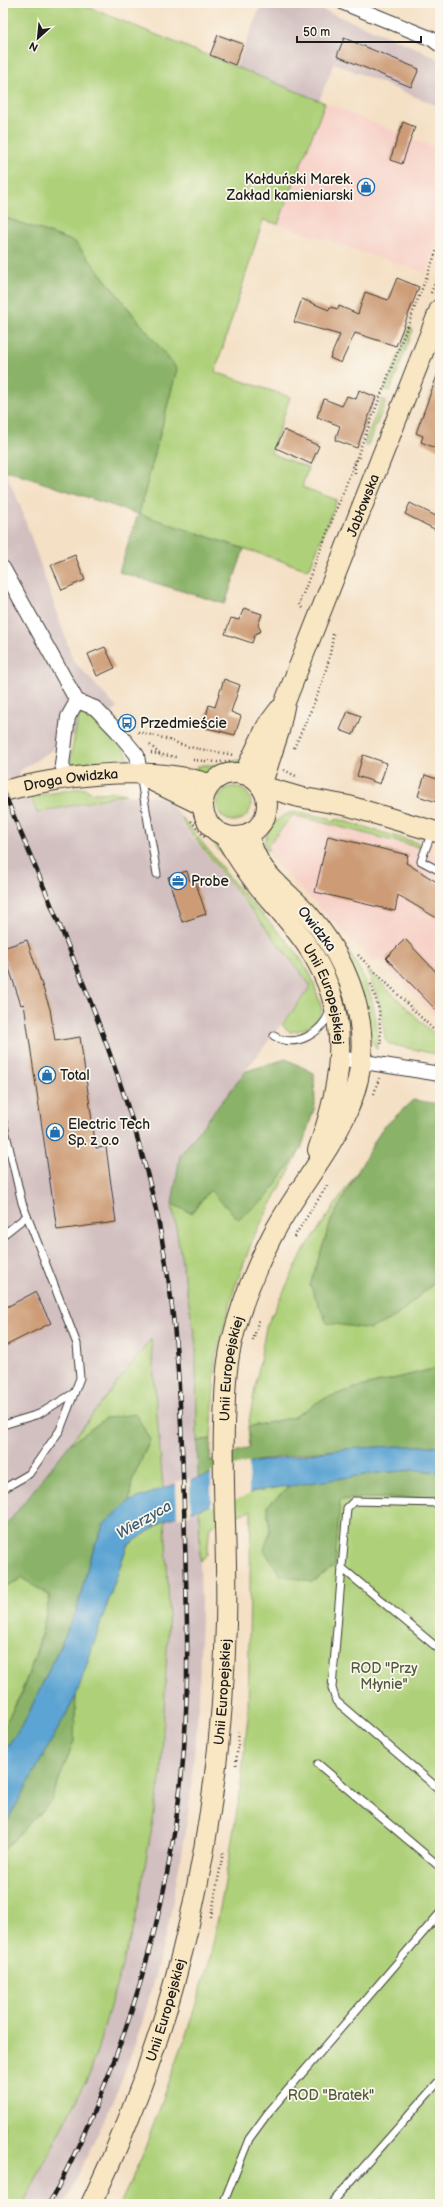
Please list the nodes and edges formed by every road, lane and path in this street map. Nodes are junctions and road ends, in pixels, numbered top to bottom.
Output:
1 (344, 3) edge
2 (437, 41) edge
3 (440, 308) edge
4 (3, 568) edge
5 (319, 620) junction
6 (76, 701) junction
7 (285, 702) junction
8 (140, 736) dead end
9 (144, 740) dead end
10 (293, 751) dead end
11 (172, 761) dead end
12 (287, 764) dead end
13 (240, 765) junction
14 (284, 770) dead end
15 (140, 775) junction
16 (67, 778) junction
17 (210, 784) junction
18 (261, 786) junction
19 (3, 791) edge
20 (299, 797) junction
21 (267, 805) junction
22 (195, 811) junction
23 (436, 832) edge
24 (249, 833) junction
25 (216, 838) junction
26 (440, 871) edge
27 (157, 874) dead end
28 (354, 950) dead end
29 (334, 1002) junction
30 (274, 1036) dead end
31 (440, 1036) edge
32 (339, 1058) junction
33 (361, 1062) junction
34 (440, 1074) edge
35 (3, 1122) edge
36 (307, 1178) junction
37 (330, 1180) dead end
38 (27, 1216) junction
39 (3, 1235) edge
40 (293, 1239) dead end
41 (260, 1314) dead end
42 (252, 1344) dead end
43 (74, 1393) junction
44 (3, 1425) edge
45 (3, 1489) edge
46 (440, 1503) edge
47 (342, 1568) junction
48 (440, 1650) edge
49 (318, 1764) dead end
50 (440, 1790) edge
51 (440, 1867) edge
52 (440, 1913) edge
53 (440, 2080) edge
54 (91, 2204) edge
55 (223, 2204) edge
56 (331, 2204) edge

1 - 2 street
3 - 5 main road, Jabłowska
4 - 6 street
5 - 7 main road, Jabłowska
5 - 10 path
6 - 15 street
6 - 16 street
7 - 13 main road, Jabłowska
7 - 18 main road, Jabłowska
8 - 13 path
9 - 11 path
12 - 14 path
13 - 17 main road
13 - 18 main road
15 - 16 main road, Droga Owidzka
15 - 17 main road, Droga Owidzka
15 - 22 main road, Droga Owidzka
15 - 27 lane
16 - 19 main road, Droga Owidzka
17 - 22 main road
18 - 20 main road
18 - 21 main road
20 - 21 main road
20 - 23 main road
21 - 24 main road
22 - 25 path
22 - 25 main road
23 - 26 lane
24 - 25 main road
24 - 33 main road, Owidzka
25 - 29 main road, Unii Europejskiej
28 - 31 path
29 - 30 lane
29 - 32 main road, Unii Europejskiej
32 - 33 street
32 - 36 main road, Unii Europejskiej
33 - 34 street
33 - 36 main road, Unii Europejskiej
35 - 38 lane
36 - 54 main road, Unii Europejskiej
37 - 40 path
38 - 39 lane
38 - 43 lane
41 - 42 path
43 - 44 lane
43 - 45 lane
46 - 47 lane
47 - 48 lane
47 - 50 lane
49 - 51 lane
52 - 55 lane
53 - 56 lane

